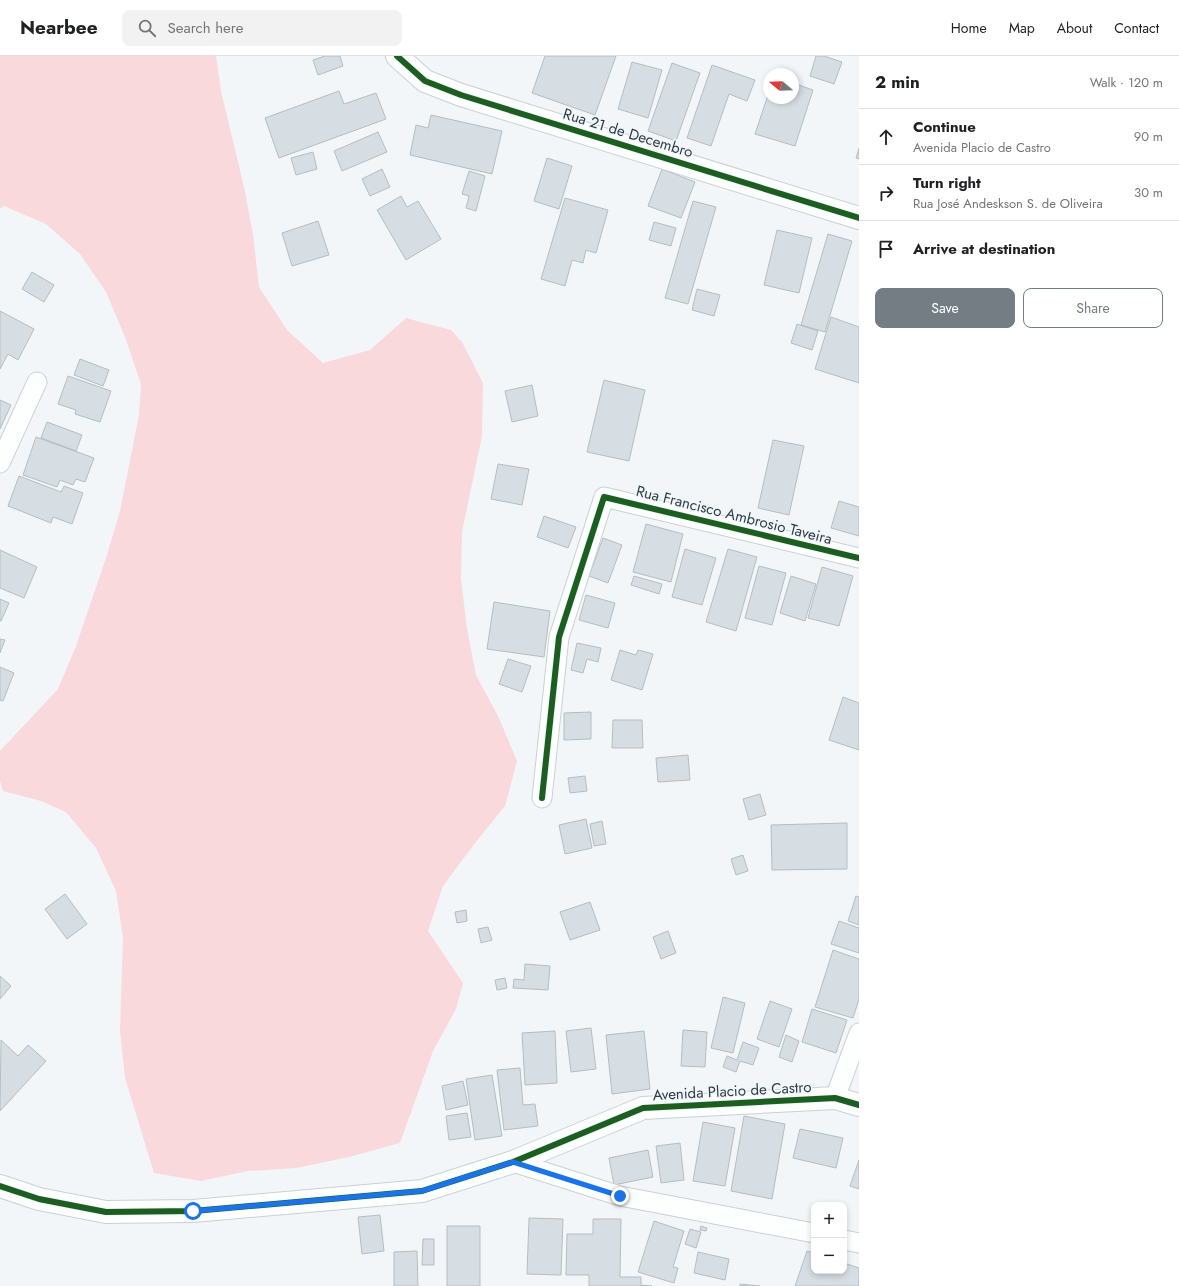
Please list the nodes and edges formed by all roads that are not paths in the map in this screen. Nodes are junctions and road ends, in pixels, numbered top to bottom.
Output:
1 (397, 56) edge
2 (859, 218) edge
3 (37, 382) dead end
4 (0, 463) edge
5 (859, 558) edge
6 (542, 798) dead end
7 (859, 1033) edge
8 (836, 1098) junction
9 (859, 1105) edge
10 (513, 1162) junction
11 (0, 1186) edge
12 (811, 1233) edge
13 (847, 1241) edge
14 (859, 1243) edge

1 - 2 street, Rua 21 de Decembro
3 - 4 street
5 - 6 street, Rua Francisco Ambrosio Taveira
7 - 8 street
8 - 9 street, Avenida Placio de Castro
8 - 10 street, Avenida Placio de Castro
10 - 11 street, Avenida Placio de Castro
10 - 12 street
13 - 14 street

